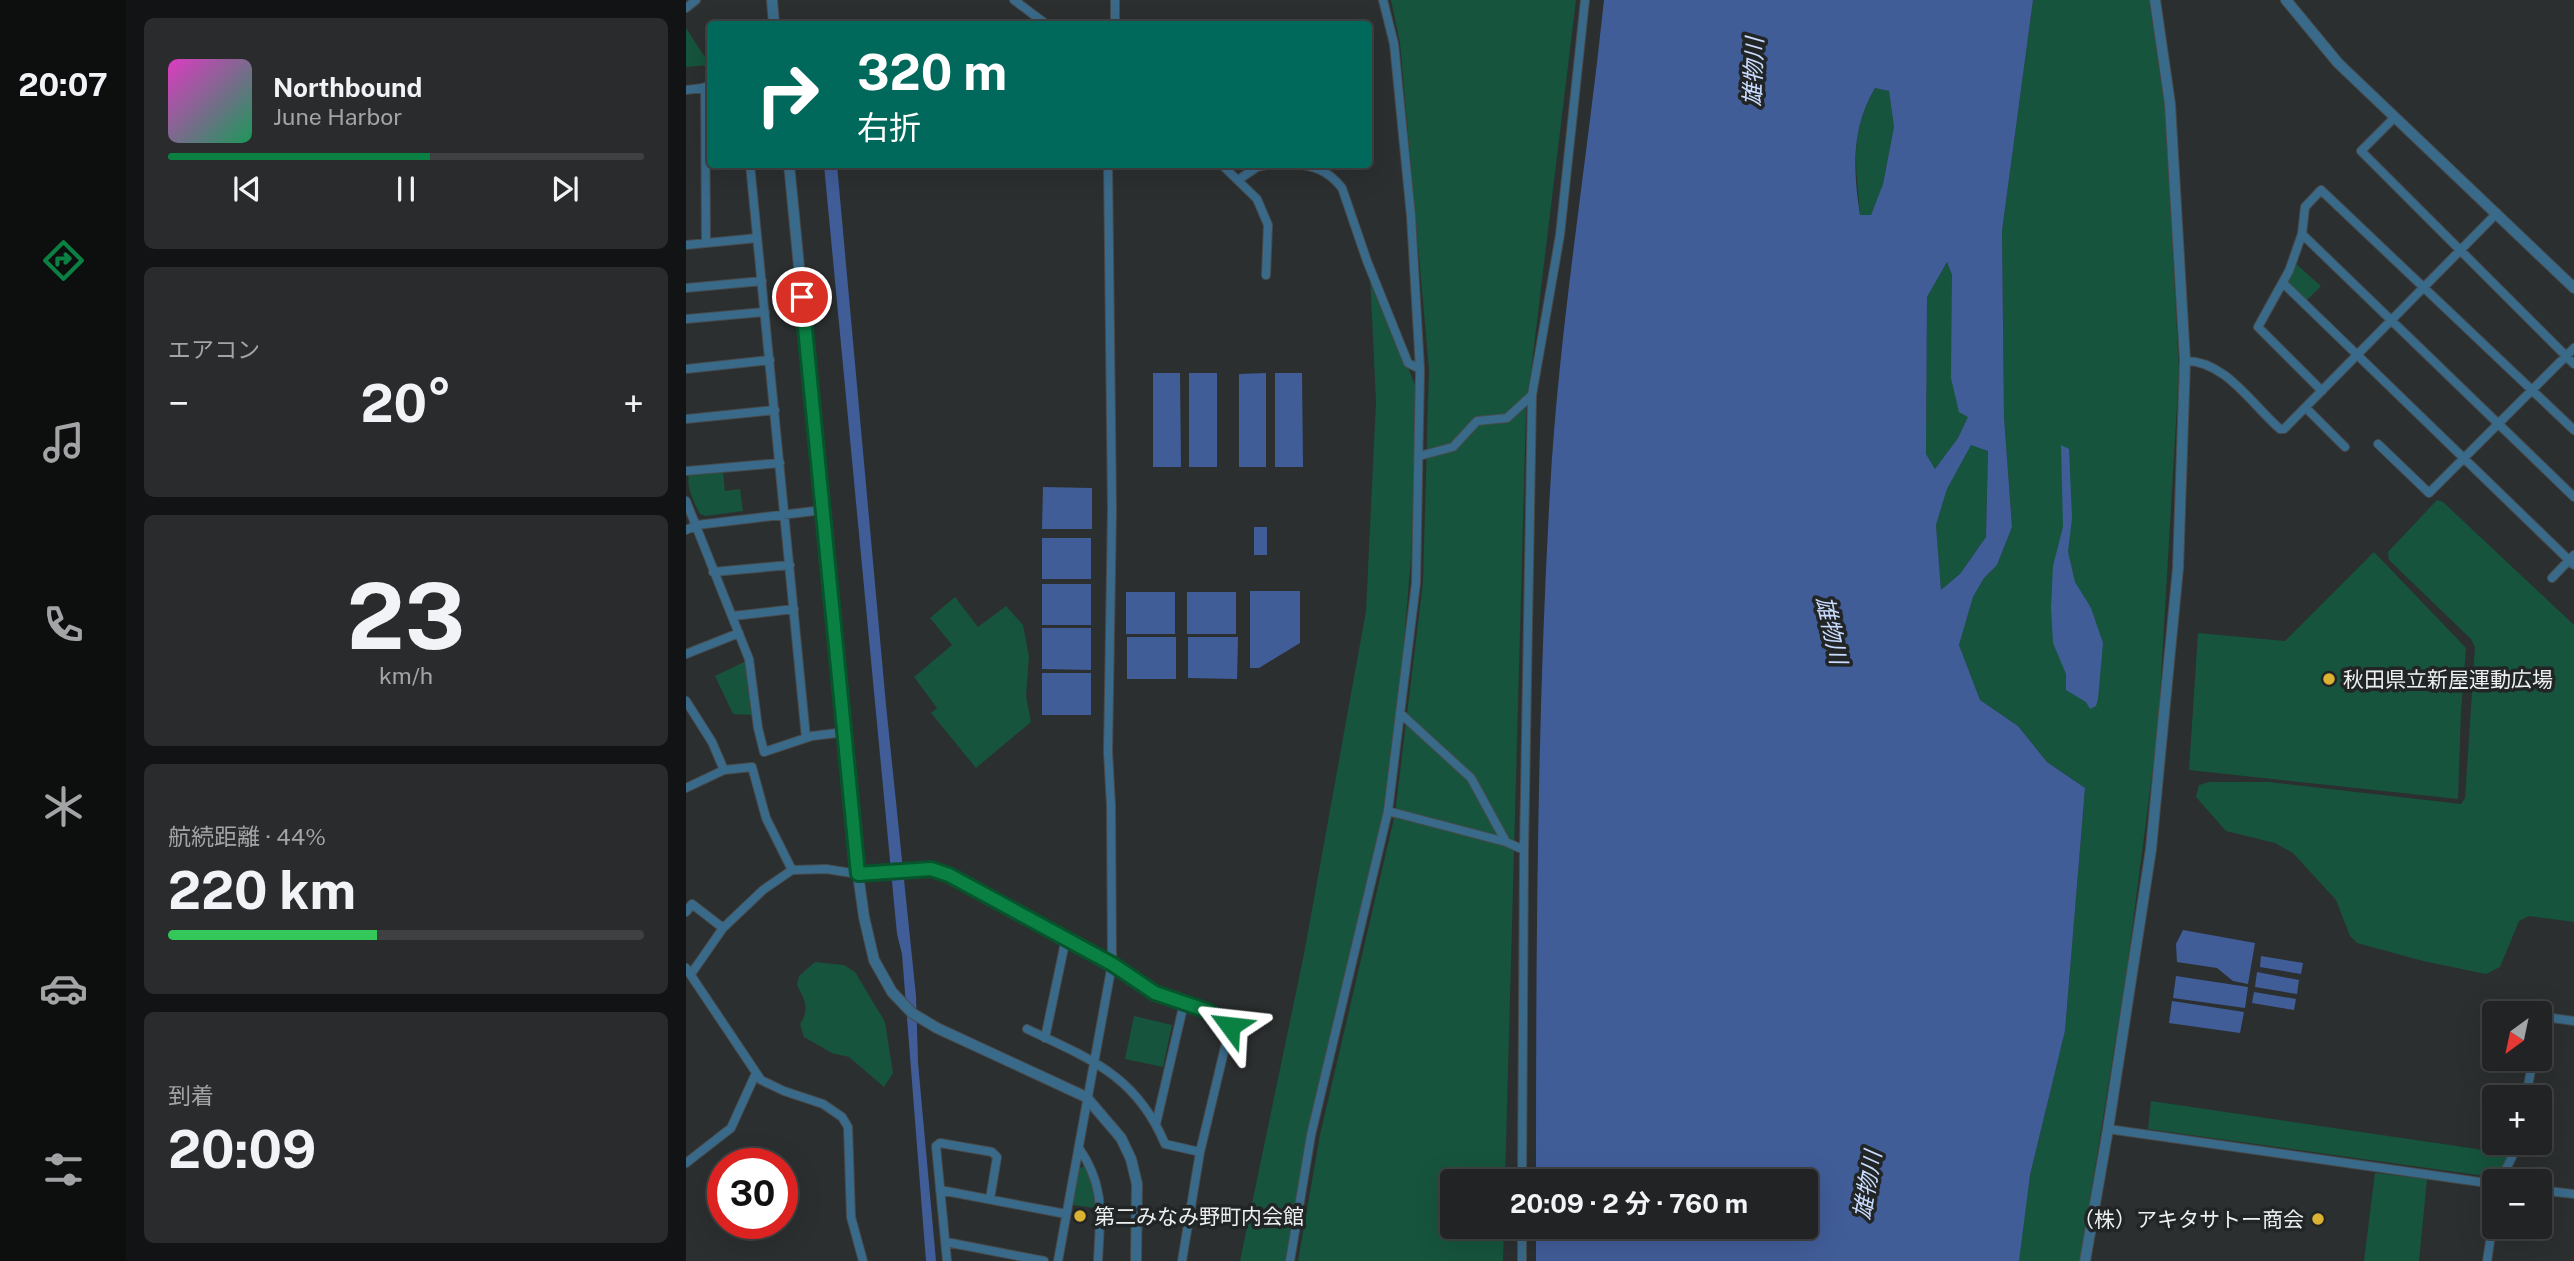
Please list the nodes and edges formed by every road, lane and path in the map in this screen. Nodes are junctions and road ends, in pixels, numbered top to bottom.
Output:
1 (696, 0) edge
2 (772, 0) edge
3 (1014, 0) edge
4 (1115, 0) edge
5 (1383, 0) edge
6 (1586, 0) edge
7 (2155, 0) edge
8 (2286, 0) edge
9 (686, 8) edge
10 (775, 21) edge
11 (1042, 21) edge
12 (1115, 21) edge
13 (707, 87) edge
14 (686, 90) edge
15 (2395, 117) junction
16 (707, 165) edge
17 (750, 168) edge
18 (789, 168) edge
19 (1108, 168) edge
20 (1225, 168) edge
21 (1256, 168) edge
22 (1320, 168) edge
23 (1238, 180) junction
24 (2497, 213) junction
25 (2302, 234) junction
26 (757, 238) junction
27 (706, 243) junction
28 (686, 245) edge
29 (2461, 249) junction
30 (1266, 275) dead end
31 (762, 281) junction
32 (2283, 283) junction
33 (686, 288) edge
34 (2423, 288) junction
35 (2574, 289) edge
36 (765, 312) junction
37 (686, 319) edge
38 (2392, 320) junction
39 (2574, 348) edge
40 (2357, 356) junction
41 (2566, 356) junction
42 (770, 360) junction
43 (2185, 361) junction
44 (2574, 364) edge
45 (686, 369) edge
46 (1420, 369) junction
47 (2533, 389) junction
48 (2322, 391) junction
49 (1532, 395) junction
50 (2306, 408) junction
51 (775, 410) junction
52 (686, 419) edge
53 (2500, 423) junction
54 (2574, 430) edge
55 (2378, 444) dead end
56 (2345, 447) dead end
57 (1419, 456) junction
58 (2463, 459) junction
59 (780, 463) junction
60 (686, 471) edge
61 (2574, 497) edge
62 (686, 501) edge
63 (823, 510) junction
64 (785, 514) junction
65 (697, 525) junction
66 (686, 530) edge
67 (2572, 560) edge
68 (790, 565) junction
69 (713, 572) junction
70 (2552, 578) dead end
71 (794, 609) junction
72 (733, 616) junction
73 (739, 633) junction
74 (686, 654) edge
75 (686, 701) edge
76 (1400, 713) junction
77 (845, 732) junction
78 (806, 738) junction
79 (724, 770) junction
80 (686, 788) edge
81 (1388, 811) junction
82 (1506, 842) junction
83 (1524, 850) junction
84 (792, 870) junction
85 (858, 874) junction
86 (686, 912) edge
87 (723, 928) junction
88 (1066, 938) junction
89 (1112, 964) junction
90 (688, 971) edge
91 (1184, 1003) junction
92 (2552, 1018) edge
93 (2574, 1021) edge
94 (1027, 1029) dead end
95 (1045, 1038) junction
96 (1093, 1061) junction
97 (756, 1073) junction
98 (1086, 1097) junction
99 (1156, 1124) junction
100 (2108, 1129) junction
101 (1079, 1148) junction
102 (1200, 1152) junction
103 (686, 1163) edge
104 (1522, 1169) edge
105 (2482, 1182) edge
106 (940, 1190) junction
107 (2552, 1191) edge
108 (2574, 1194) edge
109 (990, 1199) junction
110 (1066, 1214) junction
111 (1522, 1239) edge
112 (2490, 1239) edge
113 (946, 1242) junction
114 (863, 1261) edge
115 (947, 1261) edge
116 (1045, 1261) edge
117 (1058, 1261) edge
118 (1098, 1261) edge
119 (1136, 1261) edge
120 (1182, 1261) edge
121 (1290, 1261) edge
122 (1522, 1261) edge
123 (2085, 1261) edge
124 (2487, 1261) edge

1 - 9 street
2 - 10 street
3 - 11 street
4 - 12 street
5 - 46 street
6 - 49 street
7 - 43 street
8 - 15 street
13 - 14 street
15 - 24 street
15 - 29 street
16 - 27 street
17 - 26 street
18 - 63 street
19 - 89 street
20 - 23 street
21 - 23 street
22 - 46 street
23 - 30 street
24 - 29 street
24 - 35 street
25 - 32 street
25 - 34 street
25 - 38 street
26 - 27 street
26 - 31 street
27 - 28 street
29 - 34 street
29 - 41 street
31 - 33 street
31 - 36 street
32 - 40 street
32 - 48 street
34 - 38 street
34 - 47 street
36 - 37 street
36 - 42 street
38 - 40 street
38 - 53 street
39 - 41 street
40 - 48 street
40 - 58 street
41 - 44 street
41 - 47 street
42 - 45 street
42 - 51 street
43 - 50 street
43 - 100 street
46 - 57 street
47 - 53 street
47 - 54 street
48 - 50 street
49 - 57 street
49 - 83 street
50 - 56 street
51 - 52 street
51 - 59 street
53 - 58 street
53 - 61 street
55 - 58 street
57 - 76 street
58 - 67 street
59 - 60 street
59 - 64 street
62 - 65 street
63 - 64 street
63 - 77 street
64 - 65 street
64 - 68 street
65 - 66 street
65 - 69 street
67 - 70 street
68 - 69 street
68 - 71 street
69 - 72 street
71 - 72 street
71 - 78 street
72 - 73 street
73 - 74 street
73 - 78 street
75 - 79 street
76 - 81 street
76 - 82 street
77 - 78 street
77 - 85 street
79 - 80 street
79 - 84 street
81 - 82 street
81 - 121 street
82 - 83 street
83 - 104 street
84 - 85 street
84 - 87 street
85 - 88 street
85 - 98 street
86 - 87 street
87 - 90 street
88 - 89 street
88 - 95 street
89 - 91 street
89 - 96 street
90 - 97 street
91 - 99 street
91 - 102 street
92 - 93 street
94 - 95 street
95 - 96 street
96 - 98 street
96 - 99 street
97 - 103 street
97 - 114 street
98 - 101 street
98 - 119 street
99 - 102 street
100 - 105 street
100 - 123 street
101 - 110 street
101 - 118 street
102 - 120 street
106 - 109 street
106 - 109 street
106 - 113 street
107 - 108 street
109 - 110 street
110 - 117 street
111 - 122 street
112 - 124 street
113 - 115 street
113 - 116 street

